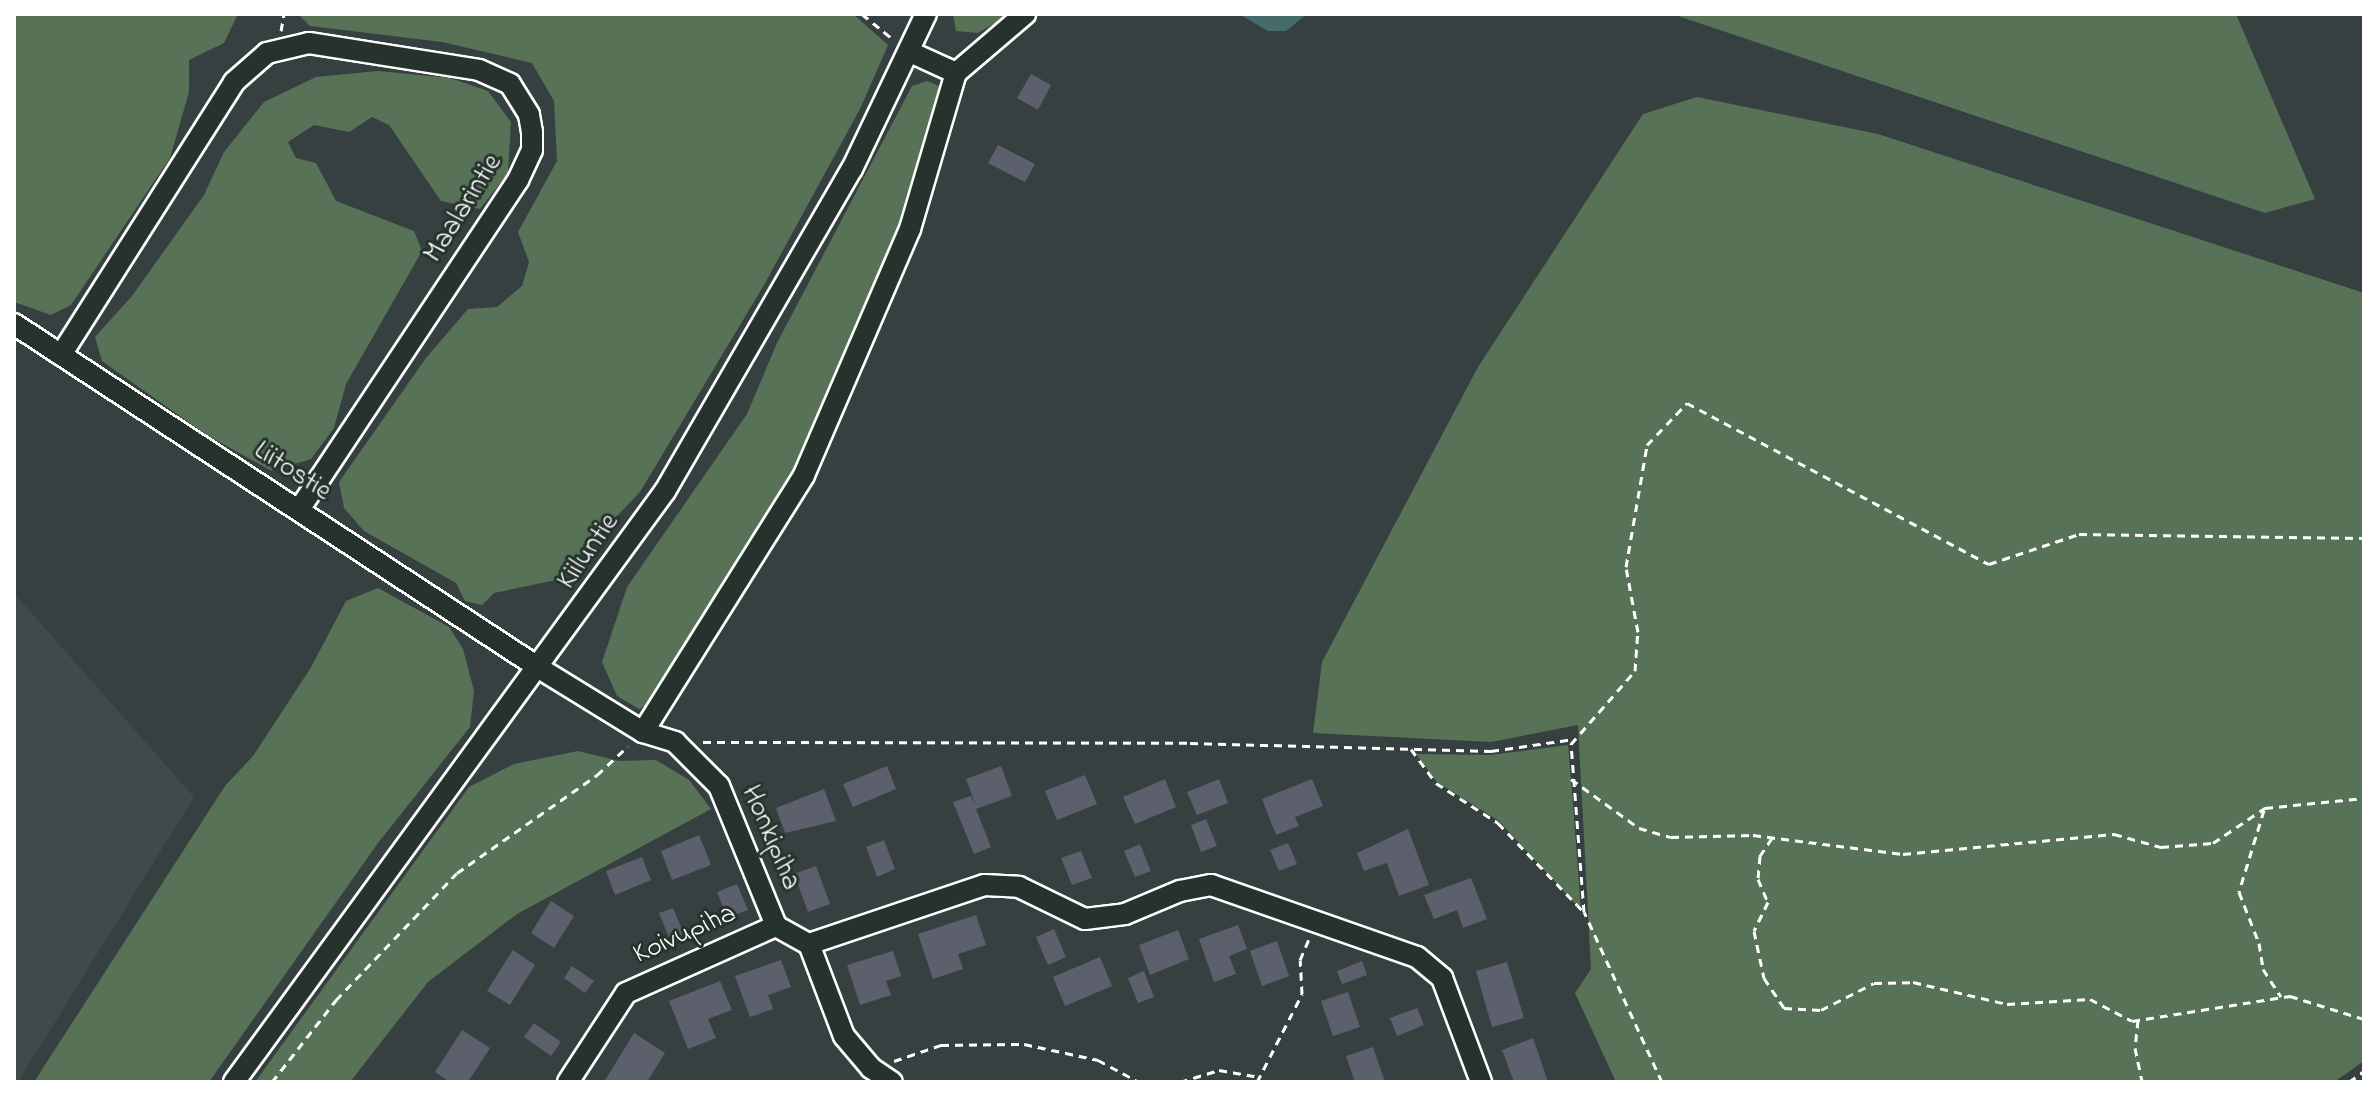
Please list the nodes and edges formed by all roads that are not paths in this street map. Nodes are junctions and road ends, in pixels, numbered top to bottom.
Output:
1 (926, 14) edge
2 (1025, 14) edge
3 (910, 52) junction
4 (956, 73) junction
5 (14, 324) edge
6 (61, 355) junction
7 (299, 510) junction
8 (539, 668) junction
9 (643, 732) junction
10 (776, 926) junction
11 (809, 944) junction
12 (234, 1082) edge
13 (568, 1082) edge
14 (892, 1082) edge
15 (1481, 1082) edge

1 - 3 street, Kiiluntie
2 - 4 street
3 - 4 street
3 - 8 street, Kiiluntie
4 - 9 street
5 - 6 street, Liitostie
6 - 7 street, Liitostie
6 - 7 street, Maalarintie
7 - 8 street, Liitostie
8 - 9 street, Honkipiha
8 - 12 street, Kiiluntie
9 - 10 street, Honkipiha
10 - 11 street, Honkipiha
10 - 13 street, Koivupiha
11 - 14 street
11 - 15 street

